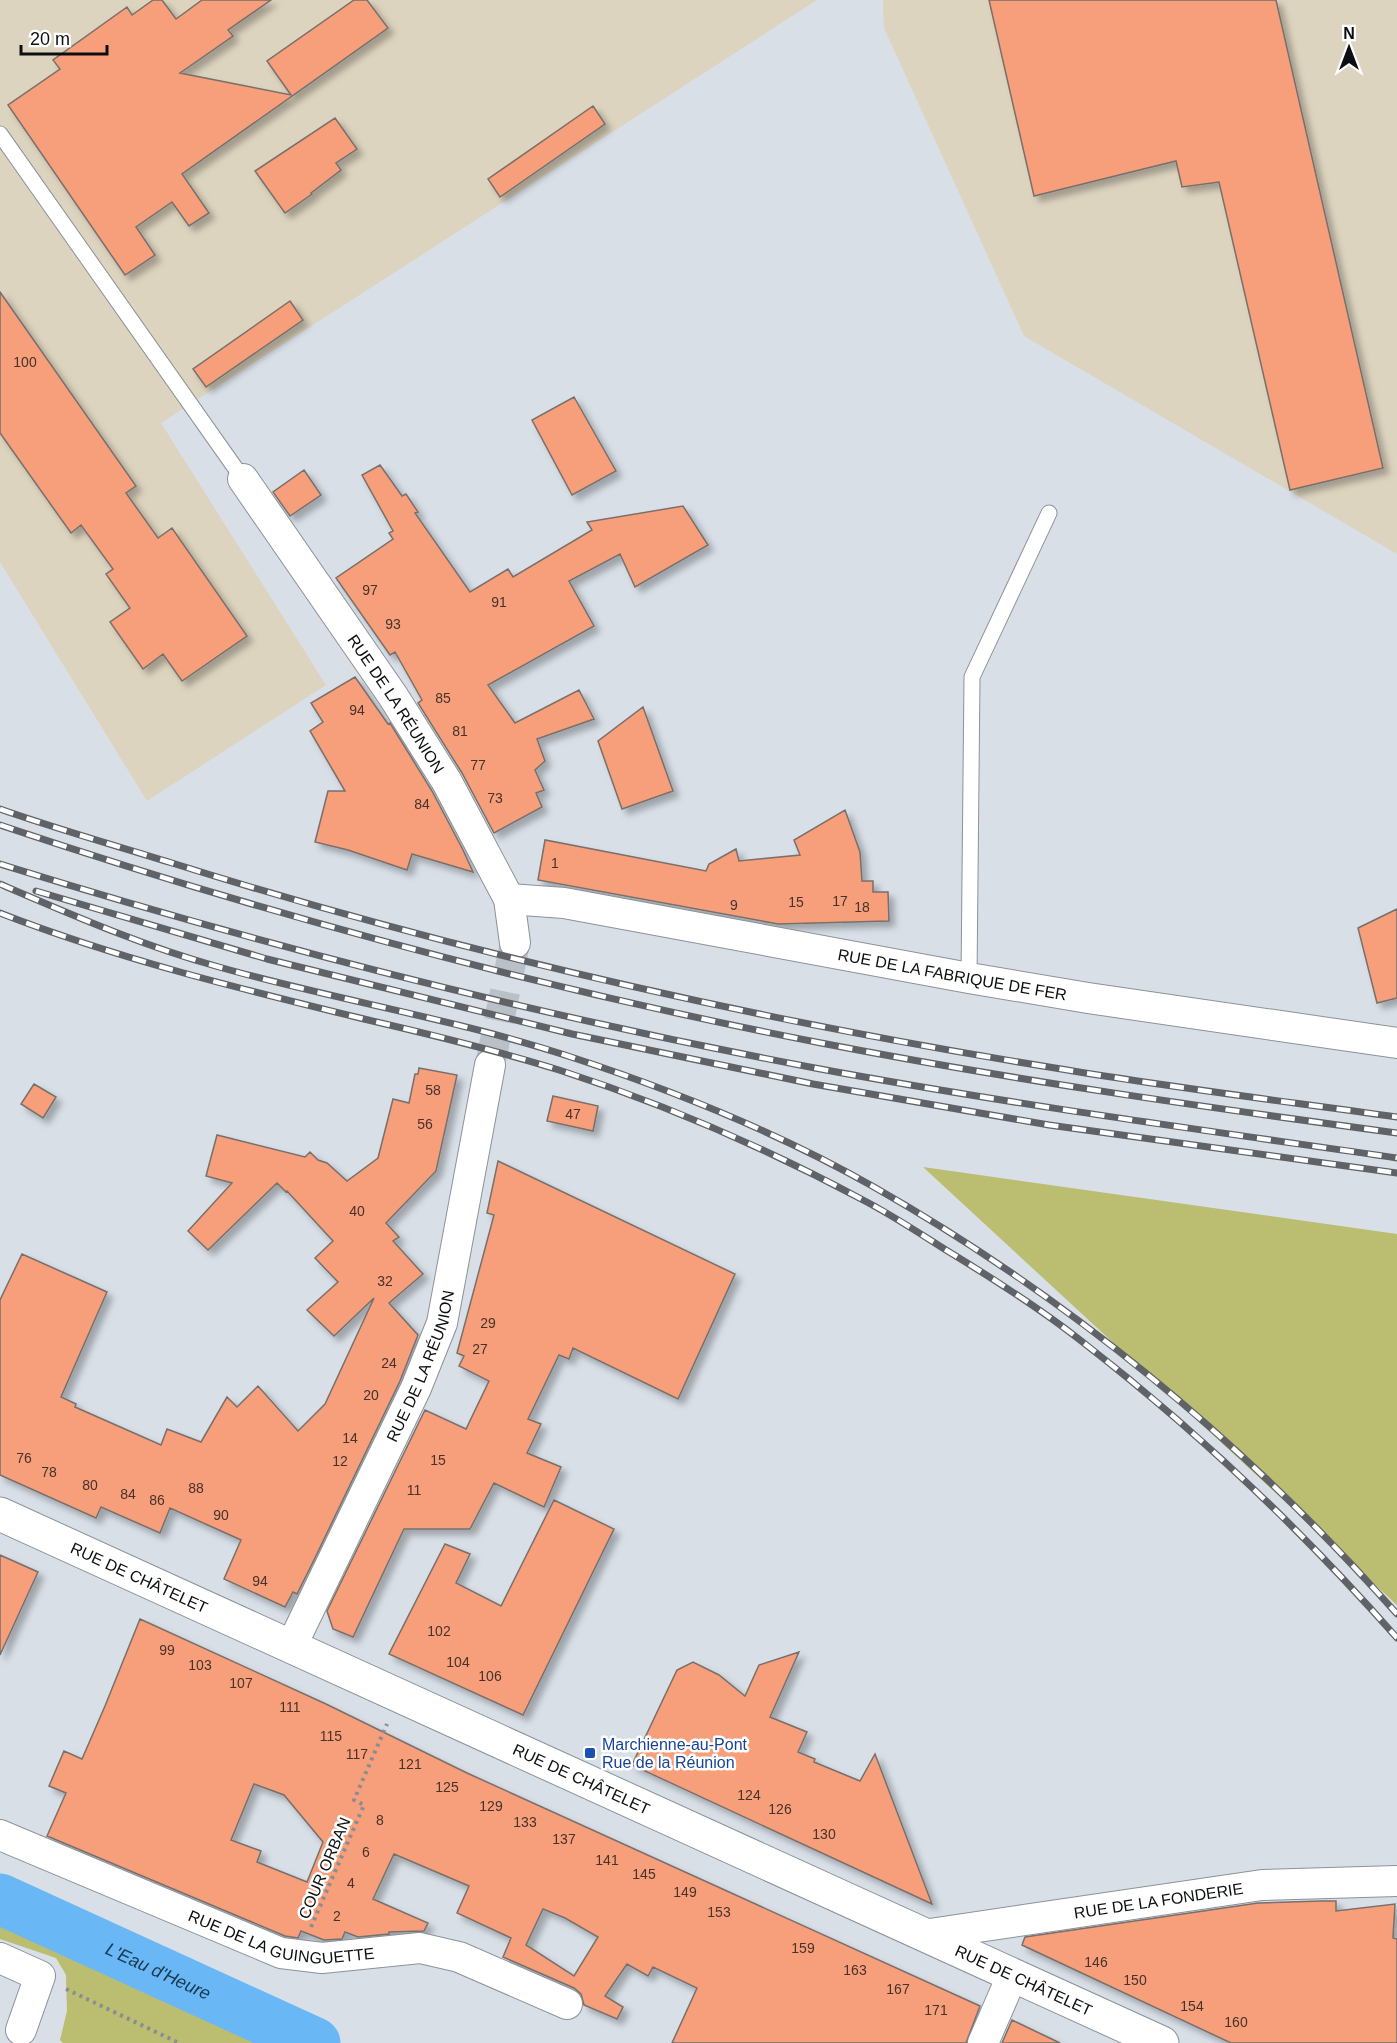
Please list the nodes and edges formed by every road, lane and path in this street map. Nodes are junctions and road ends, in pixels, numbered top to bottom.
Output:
1 (0, 134) edge
2 (243, 479) joint
3 (1049, 513) dead end
4 (509, 899) junction
5 (515, 944) tunnel mouth
6 (969, 978) junction
7 (1397, 1043) edge
8 (490, 1065) tunnel mouth
9 (0, 1514) edge
10 (291, 1647) junction
11 (399, 1696) junction
12 (0, 1835) edge
13 (1397, 1881) edge
14 (923, 1935) junction
15 (300, 1955) junction
16 (0, 1958) edge
17 (40, 1976) junction
18 (1012, 1976) junction
19 (567, 2004) dead end
20 (21, 2030) dead end
21 (179, 2043) edge
22 (983, 2043) edge
23 (1162, 2043) edge

1 - 2 lane
2 - 4 street, RUE DE LA RÉUNION
3 - 6 lane
4 - 5 street, RUE DE LA RÉUNION
4 - 6 street, RUE DE LA FABRIQUE DE FER
6 - 7 street, RUE DE LA FABRIQUE DE FER
8 - 10 street, RUE DE LA RÉUNION
9 - 10 main road, RUE DE CHÂTELET
10 - 11 main road, RUE DE CHÂTELET
11 - 14 main road, RUE DE CHÂTELET
11 - 15 path, COUR ORBAN
12 - 15 street, RUE DE LA GUINGUETTE
13 - 14 street, RUE DE LA FONDERIE
14 - 18 main road, RUE DE CHÂTELET
15 - 19 street, RUE DE LA GUINGUETTE
16 - 17 street
17 - 20 street
17 - 21 path
18 - 22 street
18 - 23 main road, RUE DE CHÂTELET

